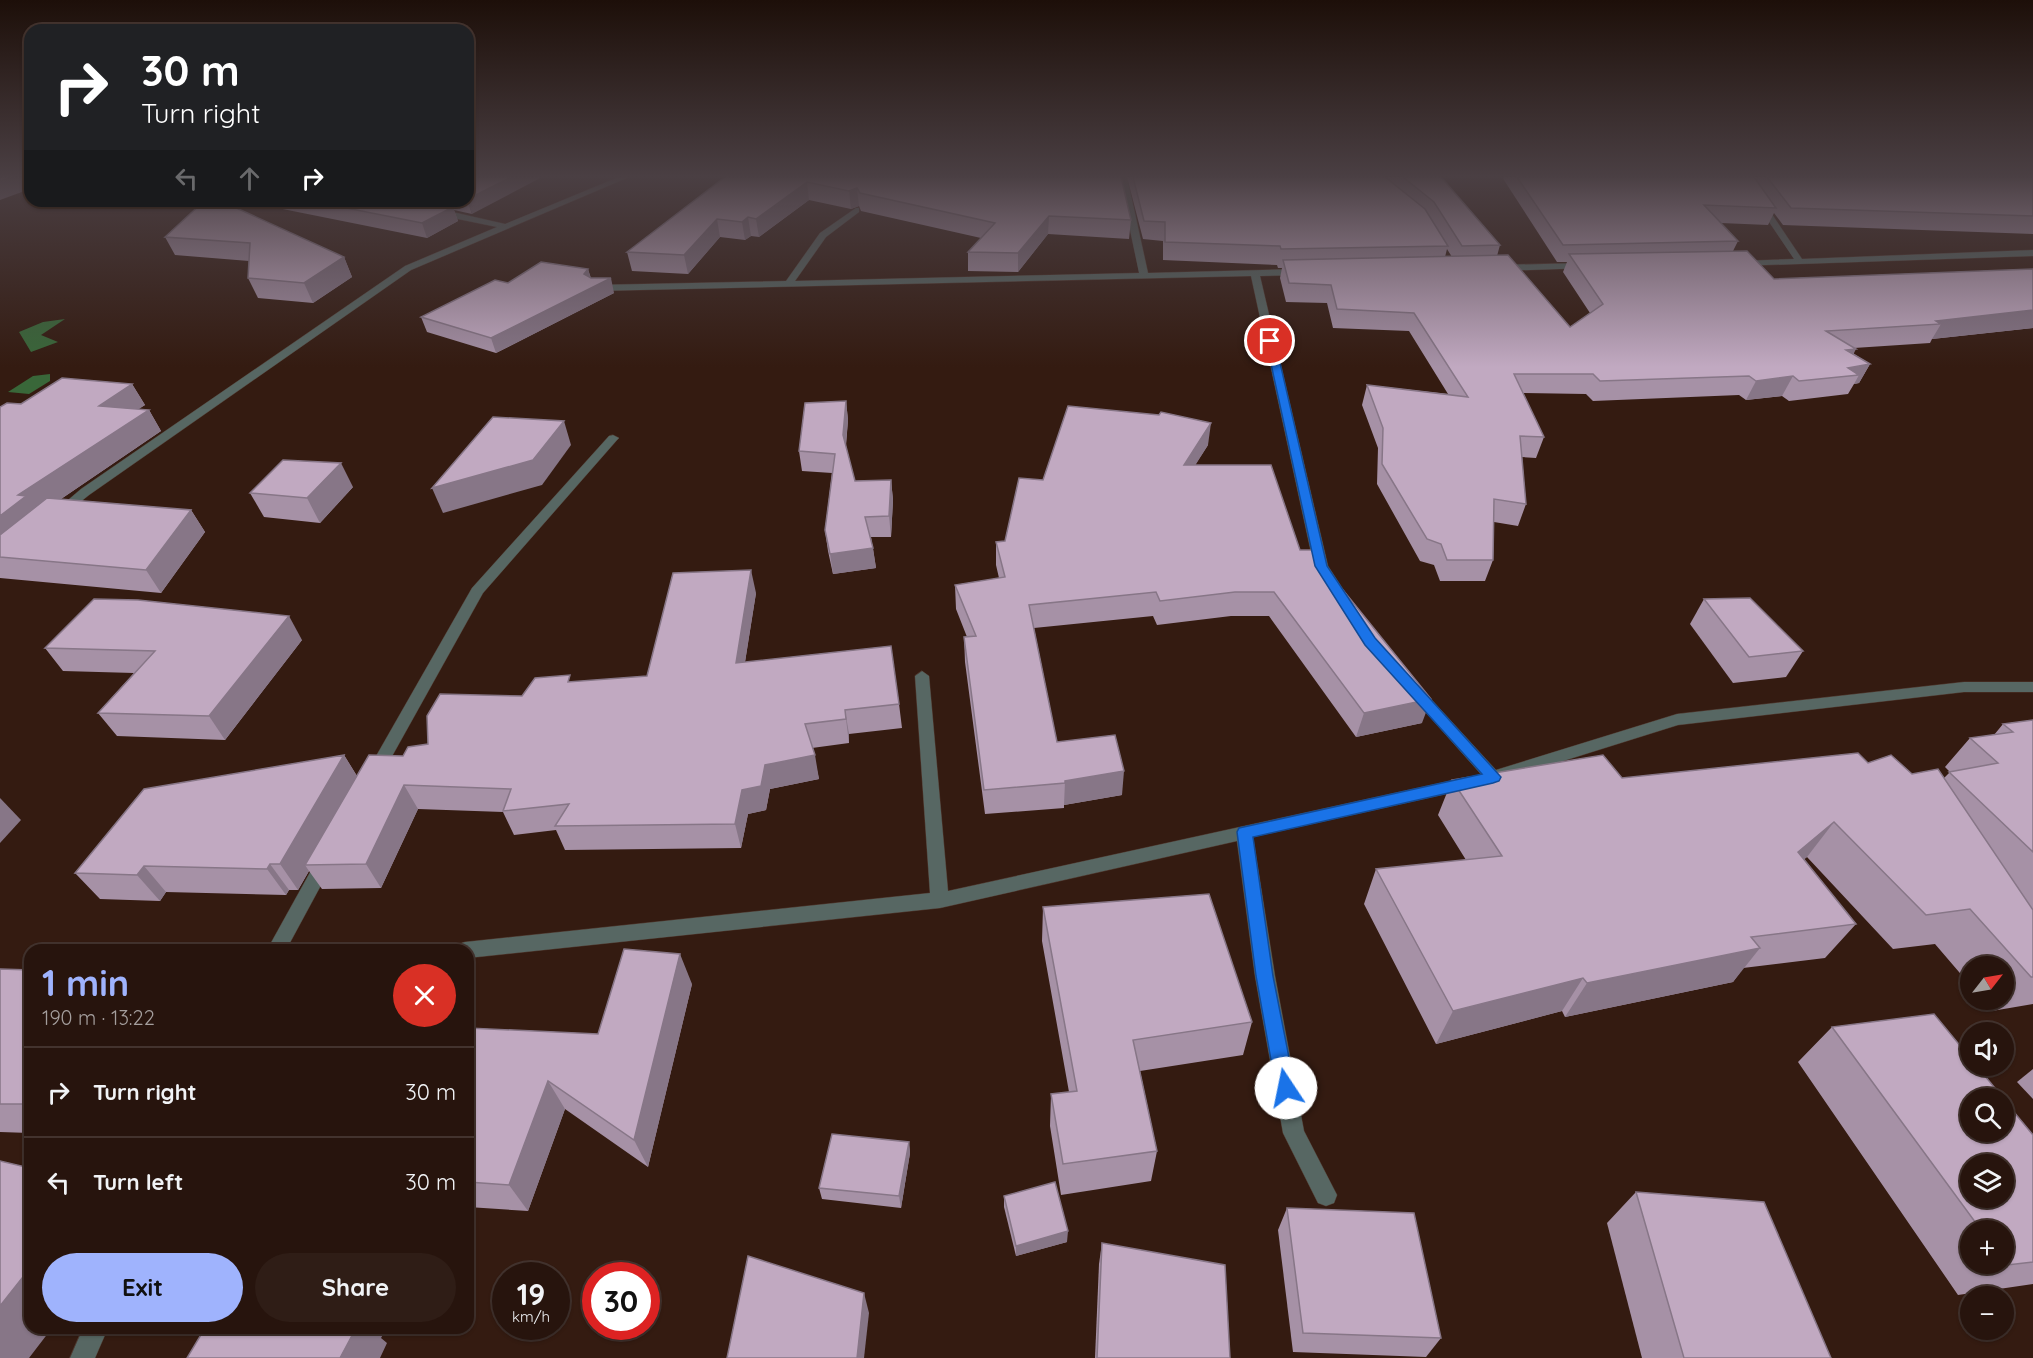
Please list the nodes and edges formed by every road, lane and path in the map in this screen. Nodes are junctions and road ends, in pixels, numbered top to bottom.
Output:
1 (475, 240) edge
2 (819, 240) edge
3 (1136, 240) edge
4 (1785, 240) edge
5 (2033, 253) edge
6 (1800, 262) junction
7 (1729, 264) edge
8 (1597, 266) edge
9 (1489, 268) edge
10 (1315, 272) edge
11 (1255, 273) junction
12 (1144, 277) junction
13 (788, 284) junction
14 (595, 288) edge
15 (613, 438) dead end
16 (50, 521) edge
17 (1352, 613) edge
18 (922, 676) dead end
19 (1409, 684) edge
20 (2033, 687) edge
21 (1493, 777) junction
22 (368, 786) edge
23 (1244, 832) junction
24 (333, 847) edge
25 (940, 900) junction
26 (279, 944) edge
27 (474, 949) edge
28 (1326, 1196) dead end
29 (93, 1334) edge
30 (82, 1358) edge

1 - 16 street
2 - 13 street
3 - 12 street
4 - 6 street
5 - 6 street
6 - 7 street
8 - 9 street
10 - 11 street
11 - 12 street
11 - 17 street
12 - 13 street
13 - 14 street
15 - 22 street
18 - 25 street
19 - 21 street
20 - 21 street
21 - 23 street
23 - 25 street
23 - 28 street
24 - 26 street
25 - 27 street
29 - 30 street

